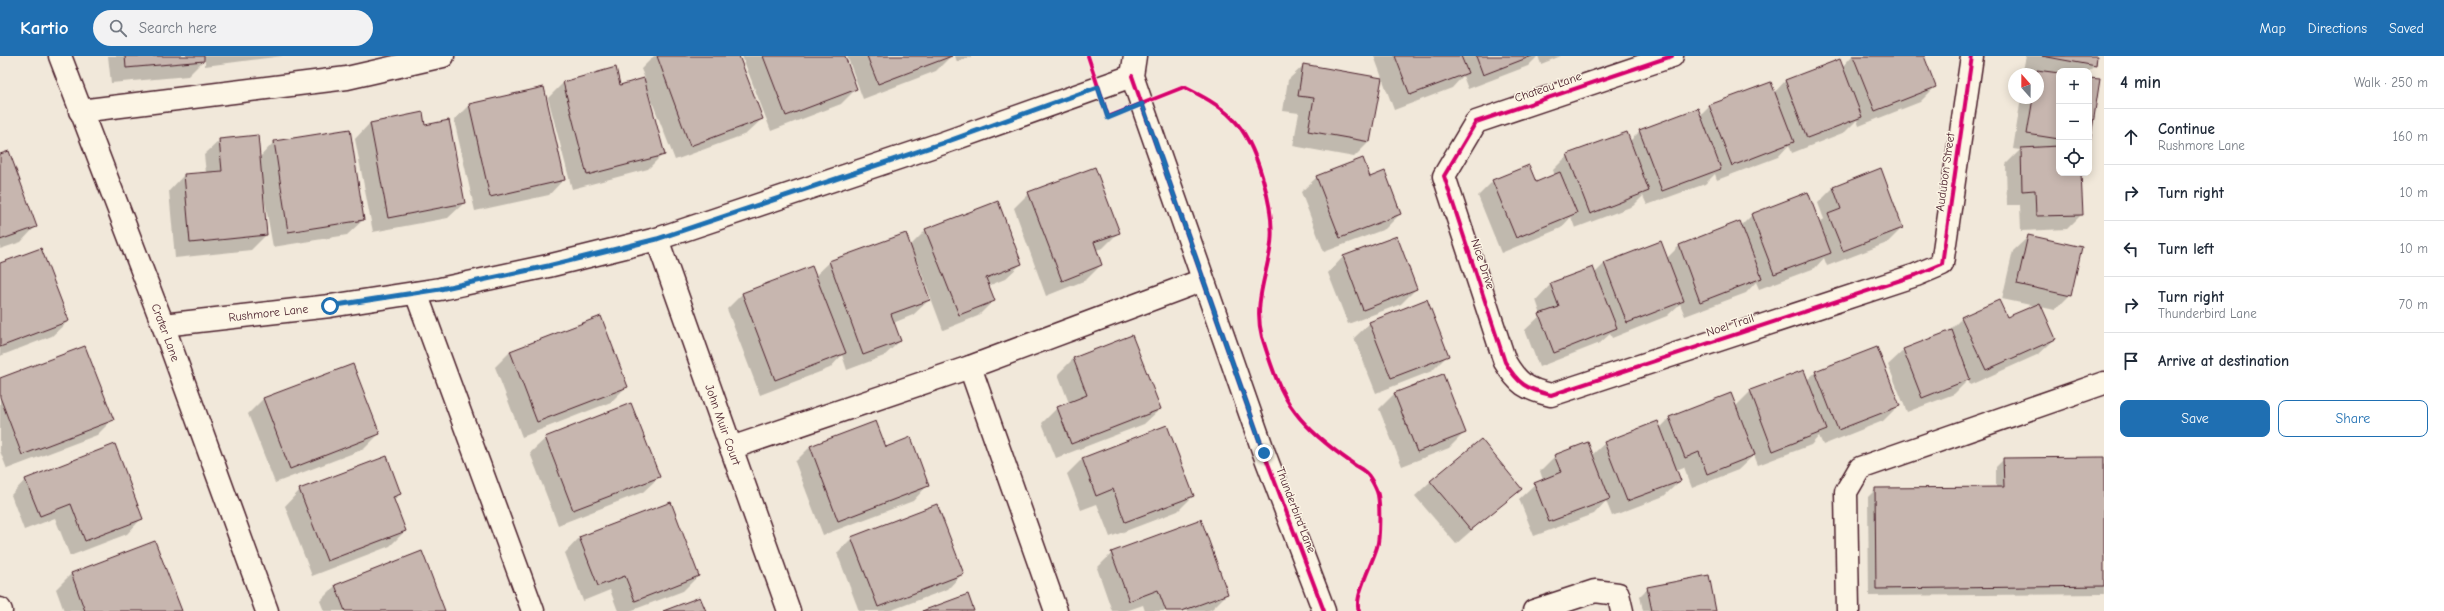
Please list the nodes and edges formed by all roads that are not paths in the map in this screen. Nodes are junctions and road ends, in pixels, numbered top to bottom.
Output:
1 (60, 56) edge
2 (443, 56) edge
3 (1672, 56) edge
4 (1972, 56) edge
5 (1133, 66) edge
6 (80, 111) junction
7 (1476, 122) joint
8 (657, 239) junction
9 (1916, 275) joint
10 (1203, 280) junction
11 (416, 293) junction
12 (163, 325) junction
13 (970, 367) junction
14 (2104, 383) edge
15 (1550, 395) joint
16 (731, 448) junction
17 (267, 611) edge
18 (533, 611) edge
19 (789, 611) edge
20 (1056, 611) edge
21 (1324, 611) edge
22 (1534, 611) edge
23 (1622, 611) edge
24 (1848, 611) edge

1 - 6 street, Crater Lane
2 - 6 street
3 - 7 street, Chateau Lane
4 - 9 street, Audubon Street
5 - 8 street, Rushmore Lane
5 - 10 street, Thunderbird Lane
6 - 12 street, Crater Lane
7 - 15 street, Nice Drive
8 - 11 street, Rushmore Lane
8 - 16 street, John Muir Court
9 - 15 street, Noel Trail
10 - 13 street
10 - 21 street, Thunderbird Lane
11 - 12 street, Rushmore Lane
11 - 18 street
12 - 17 street, Crater Lane
13 - 16 street
13 - 20 street
14 - 24 street
16 - 19 street, John Muir Court
22 - 23 street

